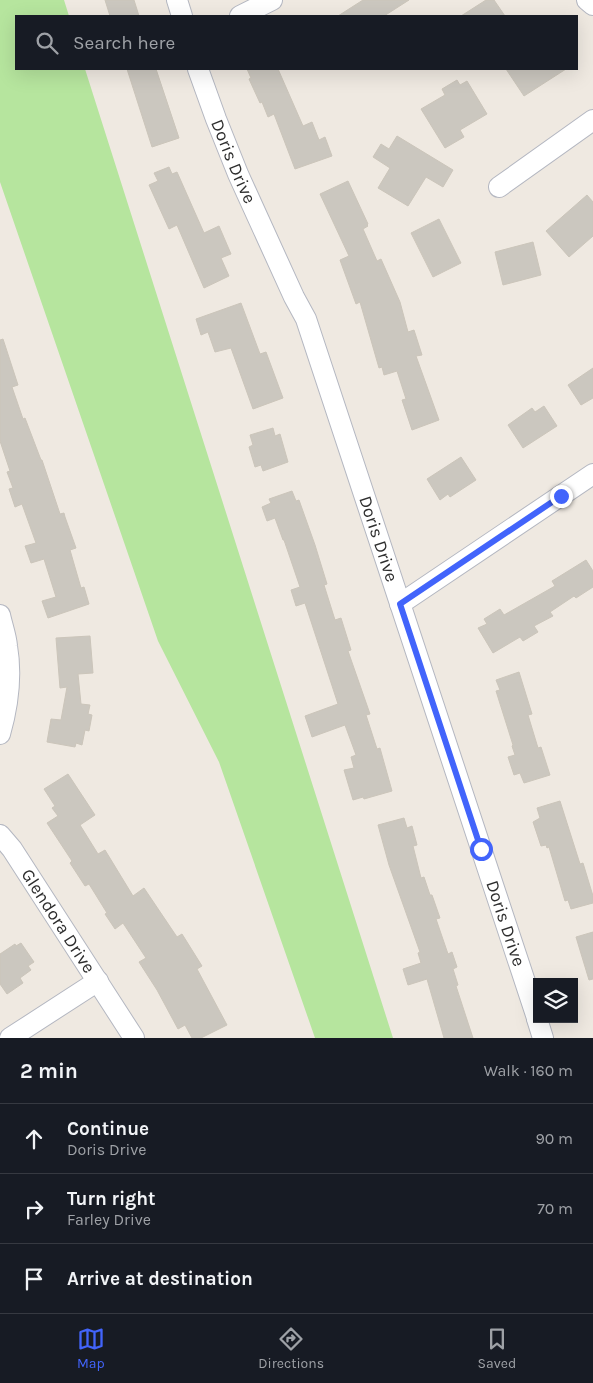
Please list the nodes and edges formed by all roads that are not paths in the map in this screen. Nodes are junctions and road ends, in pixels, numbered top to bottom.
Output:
1 (177, 0) edge
2 (272, 0) edge
3 (587, 0) edge
4 (593, 5) edge
5 (182, 15) edge
6 (242, 15) edge
7 (198, 70) edge
8 (593, 120) edge
9 (499, 187) dead end
10 (593, 474) edge
11 (400, 604) junction
12 (0, 615) edge
13 (0, 734) edge
14 (0, 835) edge
15 (98, 981) junction
16 (533, 1007) edge
17 (538, 1023) edge
18 (10, 1038) edge
19 (134, 1038) edge
20 (543, 1038) edge

1 - 5 street
2 - 6 street
3 - 4 street
7 - 11 street, Doris Drive
8 - 9 street
10 - 11 street
11 - 16 street, Doris Drive
12 - 13 street
14 - 15 street, Glendora Drive
15 - 18 street
15 - 19 street, Glendora Drive
17 - 20 street, Doris Drive

